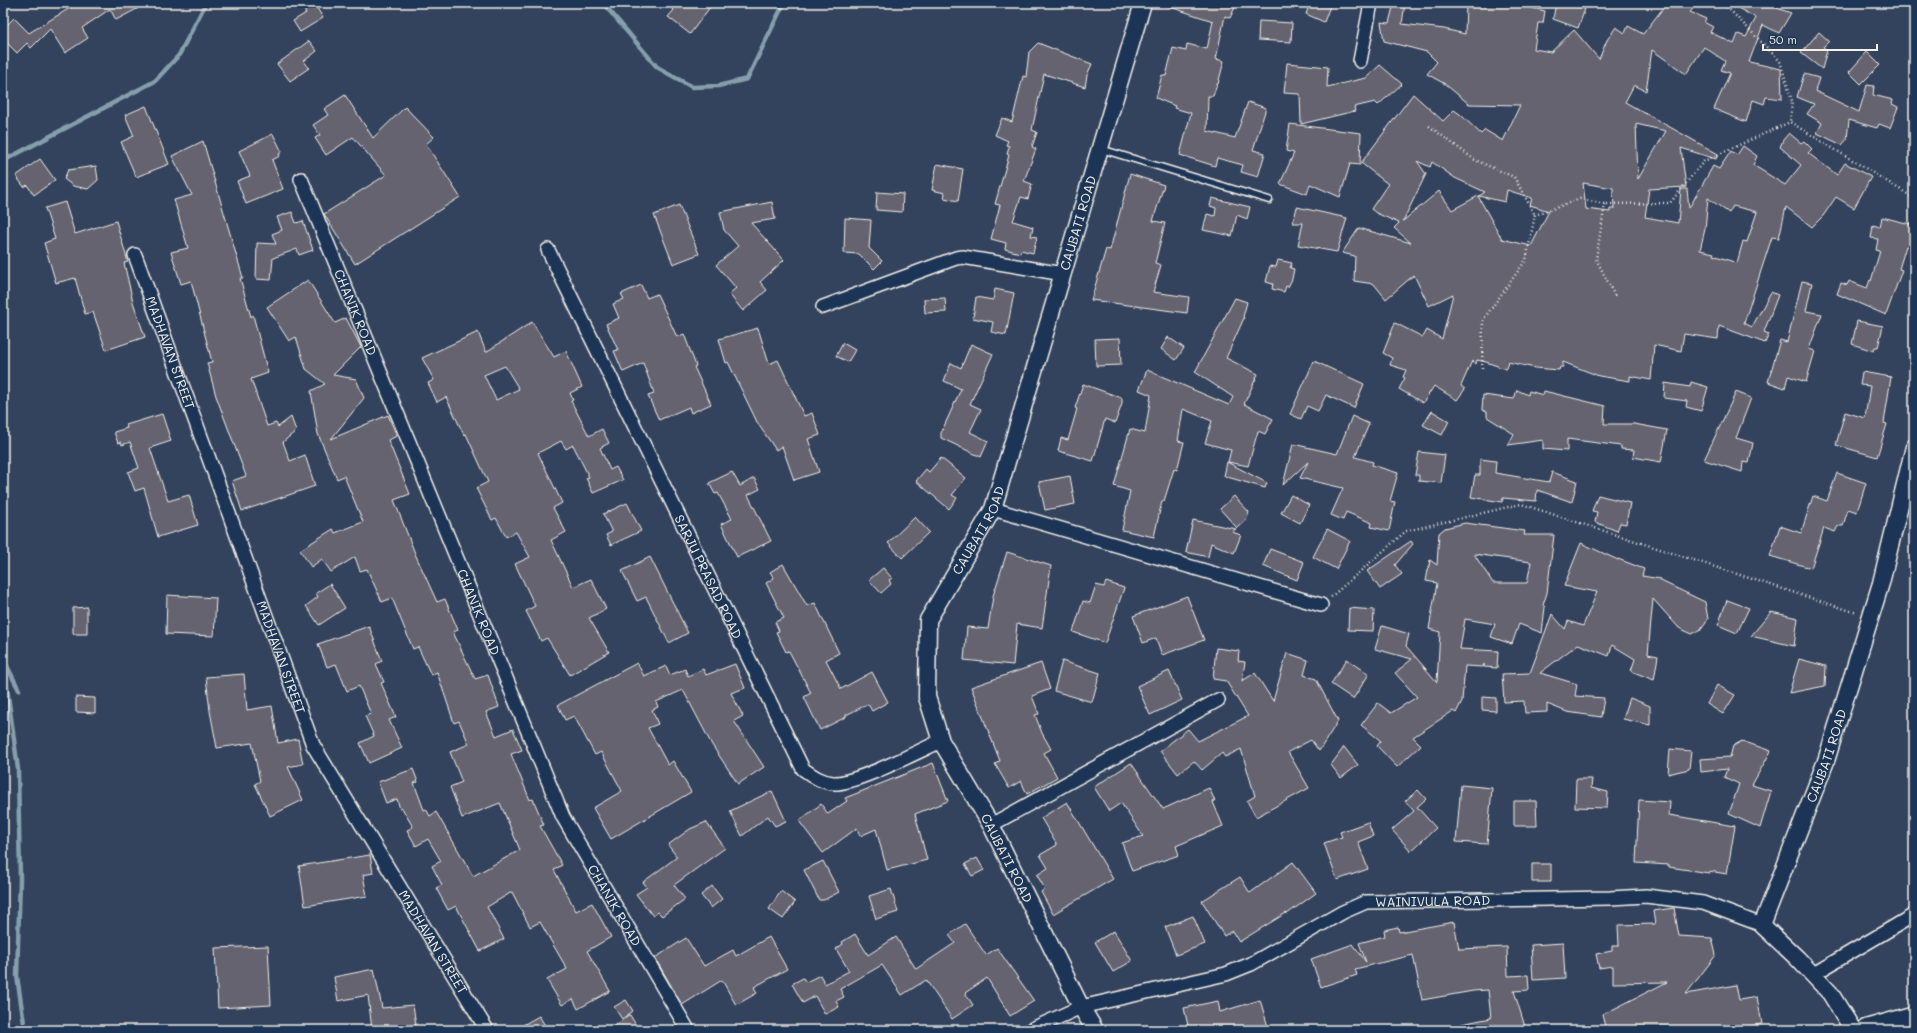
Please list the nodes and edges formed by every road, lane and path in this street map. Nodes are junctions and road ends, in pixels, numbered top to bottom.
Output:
1 (1143, 3) edge
2 (1371, 3) edge
3 (1727, 7) dead end
4 (1360, 61) dead end
5 (1790, 122) junction
6 (1429, 126) dead end
7 (1100, 148) junction
8 (302, 179) dead end
9 (1914, 198) edge
10 (1269, 200) dead end
11 (1605, 204) junction
12 (1535, 215) junction
13 (548, 250) dead end
14 (135, 255) dead end
15 (1063, 274) junction
16 (1614, 296) dead end
17 (823, 307) dead end
18 (1482, 369) dead end
19 (1914, 447) edge
20 (993, 509) junction
21 (1321, 605) joint
22 (1870, 618) junction
23 (1218, 700) dead end
24 (942, 741) junction
25 (991, 825) junction
26 (1914, 915) edge
27 (1762, 925) junction
28 (1812, 975) junction
29 (1081, 1006) junction
30 (1914, 1017) edge
31 (487, 1030) edge
32 (688, 1030) edge
33 (1030, 1030) edge
34 (1095, 1030) edge
35 (1853, 1030) edge
36 (1867, 1030) edge

1 - 7 street, CAUBATI ROAD
2 - 4 street
3 - 5 path
5 - 9 path
5 - 11 path
6 - 12 path
7 - 10 lane
7 - 15 street, CAUBATI ROAD
8 - 32 street, CHANIK ROAD
11 - 12 path
11 - 16 path
12 - 18 path
13 - 24 street, SARJU PRASAD ROAD
14 - 31 street, MADHAVAN STREET
15 - 17 street
15 - 20 street, CAUBATI ROAD
19 - 22 street, CAUBATI ROAD
20 - 21 street
20 - 24 street, CAUBATI ROAD
21 - 22 path
22 - 27 street, CAUBATI ROAD
23 - 25 street
24 - 25 street, CAUBATI ROAD
25 - 29 street, CAUBATI ROAD
26 - 28 street
27 - 28 street
27 - 29 street, WAINIVULA ROAD
28 - 35 street
29 - 33 street, WAINIVULA ROAD
29 - 34 street, CAUBATI ROAD
30 - 36 highway

